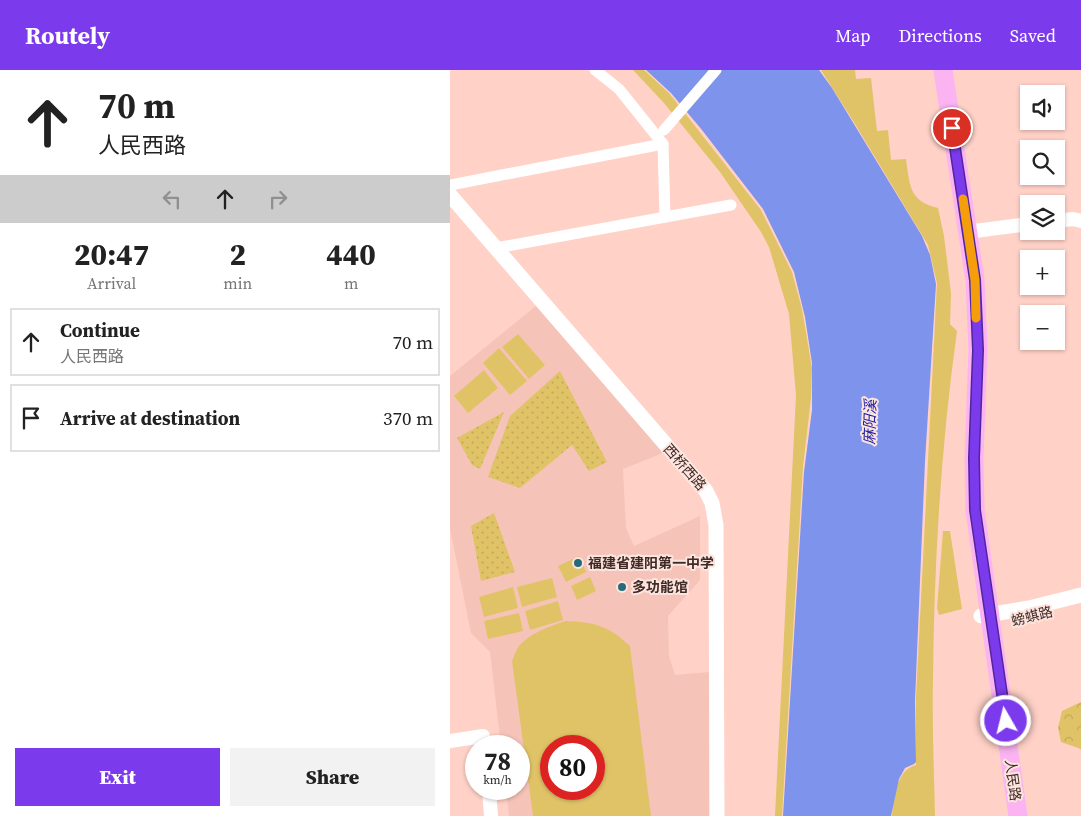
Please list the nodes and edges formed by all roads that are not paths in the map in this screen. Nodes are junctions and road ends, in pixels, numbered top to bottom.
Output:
1 (595, 70) edge
2 (716, 70) edge
3 (933, 70) edge
4 (943, 70) edge
5 (664, 130) dead end
6 (663, 144) junction
7 (450, 185) edge
8 (450, 195) edge
9 (731, 205) dead end
10 (665, 217) junction
11 (1065, 220) edge
12 (1081, 221) edge
13 (1020, 225) edge
14 (968, 232) junction
15 (496, 248) junction
16 (1081, 595) edge
17 (1081, 603) edge
18 (987, 621) junction
19 (465, 739) edge
20 (450, 741) edge
21 (489, 800) edge
22 (491, 816) edge
23 (717, 816) edge
24 (1008, 816) edge
25 (1018, 816) edge

1 - 6 street
2 - 5 street
3 - 18 highway
4 - 14 highway
6 - 7 street
6 - 10 street
8 - 15 main road, 西桥西路
9 - 10 street
10 - 15 street
11 - 12 street
13 - 14 street
14 - 18 highway
15 - 23 main road, 西桥西路
16 - 18 main road
17 - 18 main road, 螃蜞路
18 - 24 highway, 人民路
18 - 25 highway, 人民路
19 - 20 street
21 - 22 street

